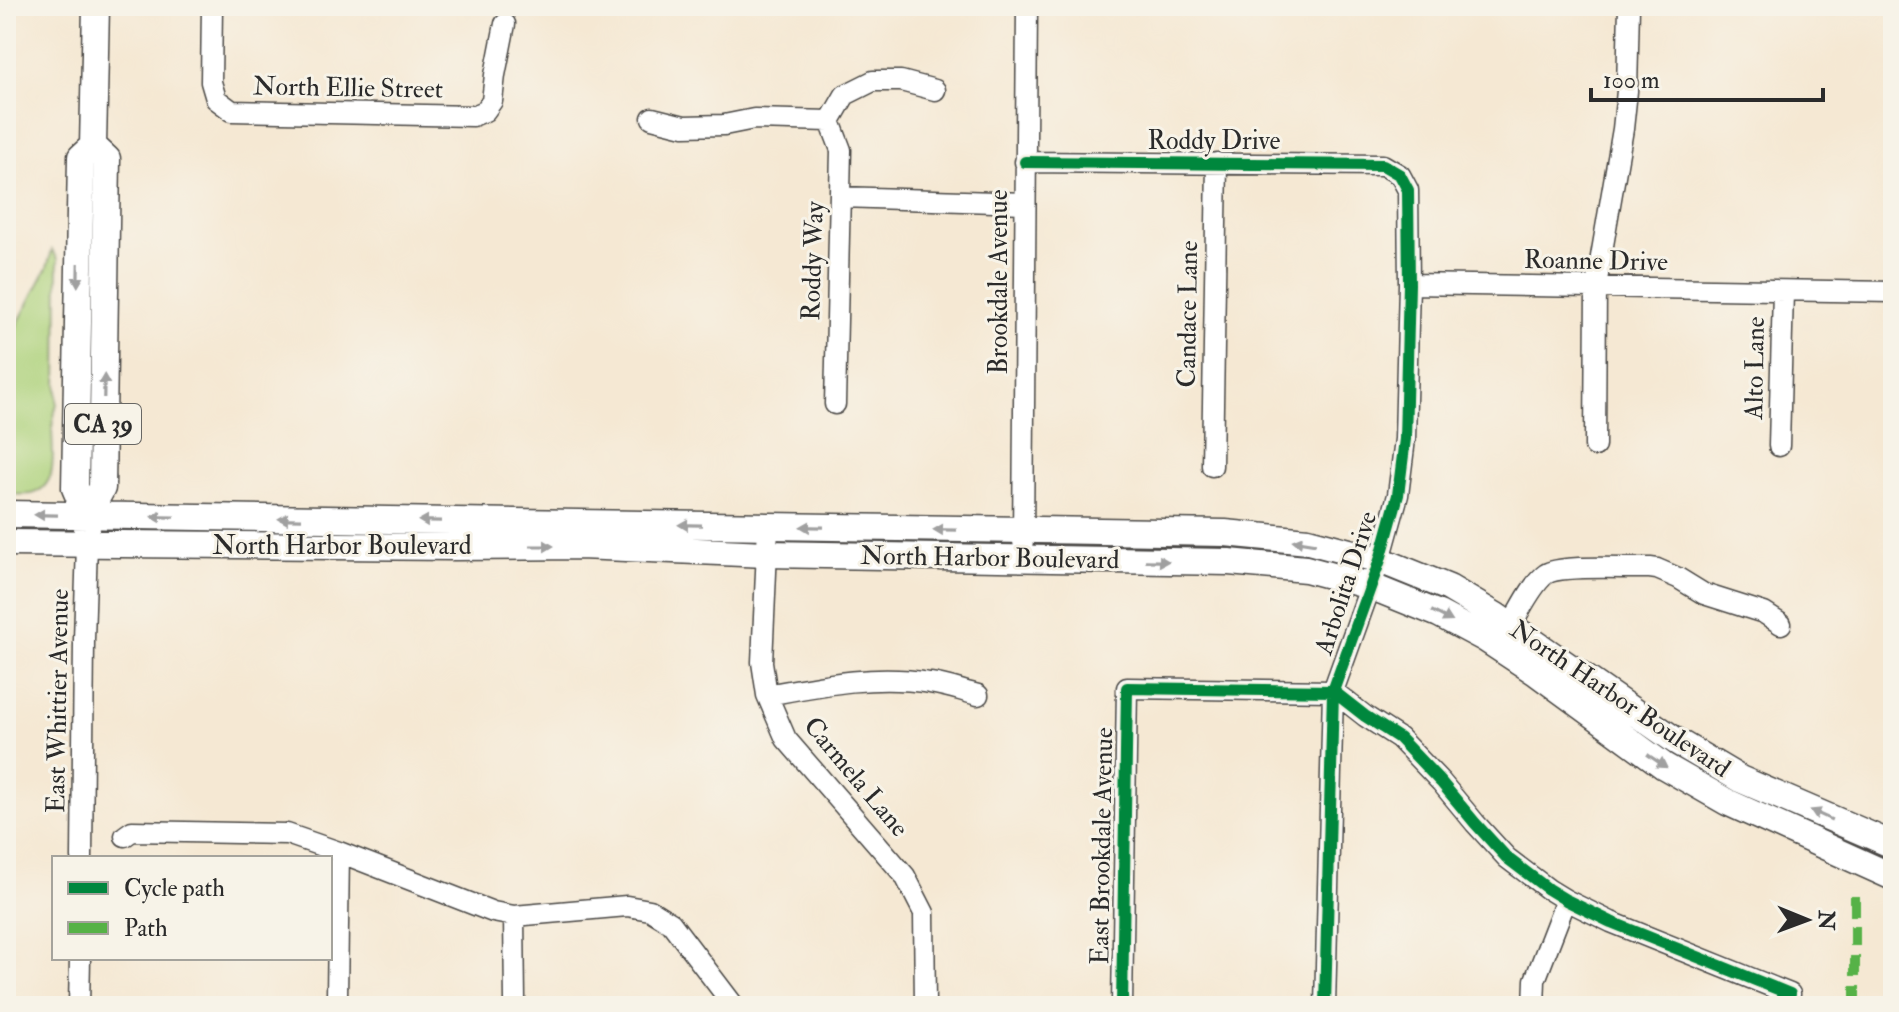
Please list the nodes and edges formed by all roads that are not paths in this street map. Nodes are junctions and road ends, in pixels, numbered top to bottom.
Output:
1 (96, 6) edge
2 (212, 6) edge
3 (1027, 6) edge
4 (1629, 6) edge
5 (505, 24) dead end
6 (935, 90) dead end
7 (652, 118) dead end
8 (830, 121) junction
9 (1025, 162) junction
10 (1217, 163) junction
11 (1400, 175) joint
12 (841, 197) junction
13 (1025, 203) junction
14 (1409, 284) junction
15 (1596, 286) junction
16 (1783, 291) junction
17 (1893, 292) edge
18 (835, 404) dead end
19 (1595, 446) dead end
20 (1779, 446) dead end
21 (1212, 466) dead end
22 (6, 514) edge
23 (87, 516) junction
24 (768, 527) junction
25 (1023, 531) junction
26 (6, 543) edge
27 (87, 544) junction
28 (766, 554) junction
29 (1023, 559) junction
30 (1380, 560) junction
31 (1370, 586) junction
32 (1781, 624) dead end
33 (1511, 625) junction
34 (1333, 691) junction
35 (767, 695) junction
36 (978, 695) dead end
37 (125, 836) dead end
38 (1893, 845) edge
39 (339, 852) junction
40 (82, 856) edge
41 (1893, 877) edge
42 (1566, 900) junction
43 (514, 916) junction
44 (80, 960) edge
45 (1790, 994) dead end
46 (337, 997) dead end
47 (515, 1002) dead end
48 (79, 1006) edge
49 (734, 1006) edge
50 (925, 1006) edge
51 (1122, 1006) edge
52 (1325, 1006) edge
53 (1534, 1006) edge

1 - 23 main road, CA 39
2 - 5 street, North Ellie Street
3 - 9 street, Brookdale Avenue
4 - 15 street
6 - 8 street
7 - 8 street
8 - 12 street, Roddy Way
9 - 10 street, Roddy Drive
9 - 13 street, Brookdale Avenue
10 - 11 street, Roddy Drive
10 - 21 street, Candace Lane
11 - 14 street, Arbolita Drive
12 - 13 street
12 - 18 street, Roddy Way
13 - 25 street, Brookdale Avenue
14 - 15 street, Roanne Drive
14 - 30 street, Arbolita Drive
15 - 16 street, Roanne Drive
15 - 19 street
16 - 17 street, Roanne Drive
16 - 20 street, Alto Lane
23 -> 22 main road, North Harbor Boulevard
24 -> 23 main road, North Harbor Boulevard
23 - 27 main road, CA 39
25 -> 24 main road, North Harbor Boulevard
24 - 28 street, Carmela Lane
25 - 29 street, Brookdale Avenue
30 -> 25 main road, North Harbor Boulevard
26 - 27 main road, North Harbor Boulevard
27 -> 28 main road, North Harbor Boulevard
27 - 40 street, East Whittier Avenue
28 - 29 main road, North Harbor Boulevard
28 - 35 street, Carmela Lane
29 -> 31 main road, North Harbor Boulevard
30 - 31 street, Arbolita Drive
30 - 33 main road, North Harbor Boulevard
31 - 34 street, Arbolita Drive
31 -> 41 main road, North Harbor Boulevard
32 - 33 street
38 -> 33 main road, North Harbor Boulevard
34 - 42 street
34 - 51 street, East Brookdale Avenue
34 - 52 street, Arbolita Drive
35 - 36 street
35 - 50 street, Carmela Lane
37 - 39 street
39 - 43 street
39 - 46 street
42 - 45 street
42 - 53 street
43 - 47 street
43 - 49 street
44 - 48 street

